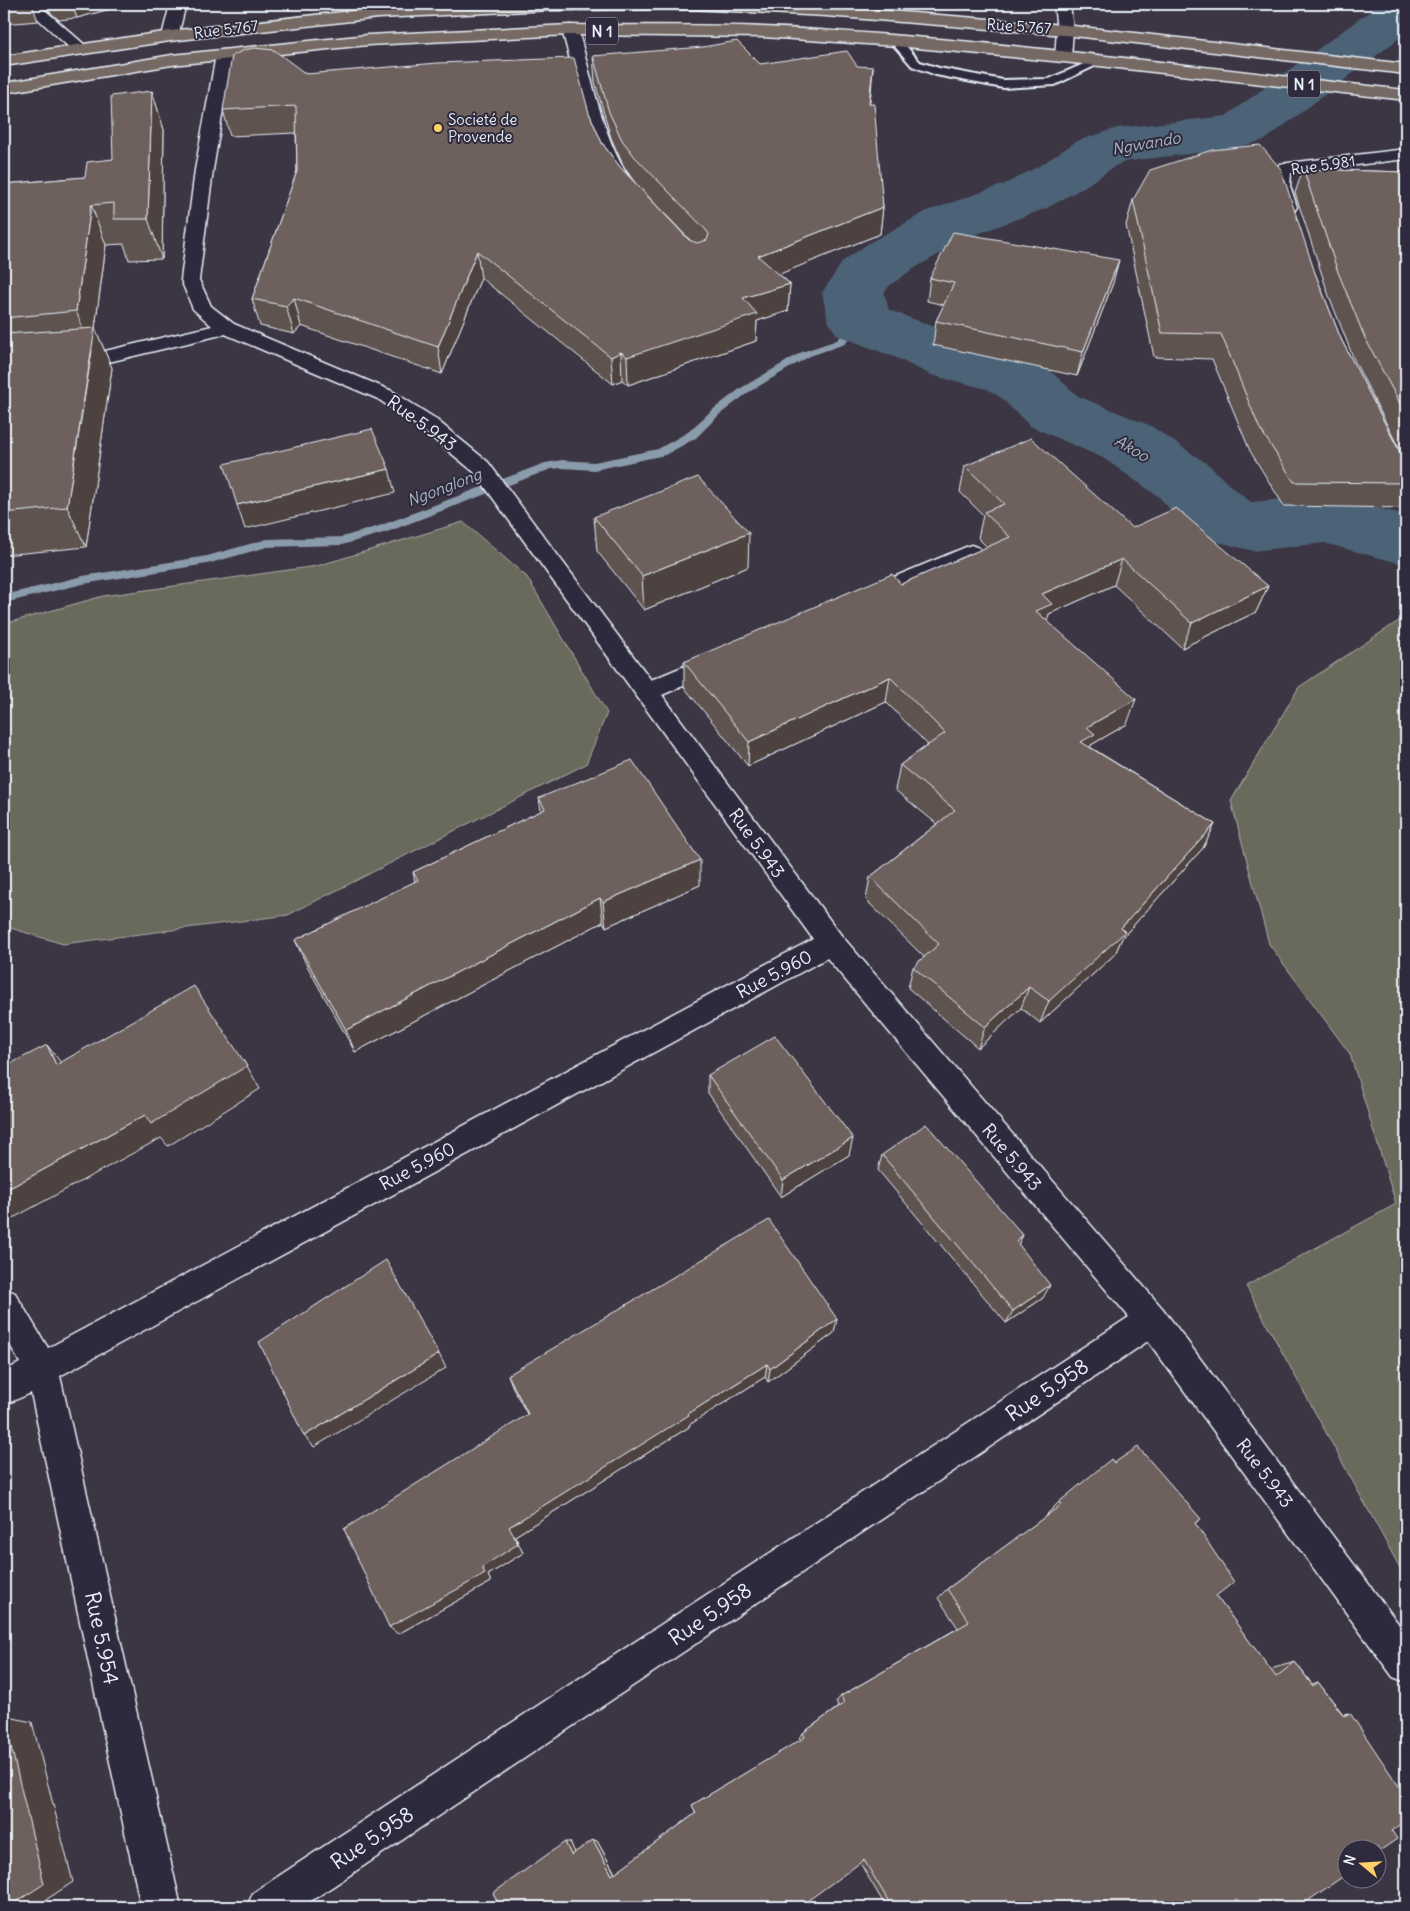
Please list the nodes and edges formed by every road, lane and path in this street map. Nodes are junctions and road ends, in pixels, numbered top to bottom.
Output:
1 (29, 4) edge
2 (178, 4) edge
3 (1062, 4) edge
4 (570, 30) junction
5 (1065, 30) junction
6 (170, 36) junction
7 (896, 41) junction
8 (80, 49) junction
9 (224, 55) junction
10 (1063, 57) junction
11 (4, 61) edge
12 (1099, 61) junction
13 (1406, 69) edge
14 (4, 88) edge
15 (1406, 95) edge
16 (1406, 154) edge
17 (629, 189) edge
18 (1294, 224) edge
19 (227, 328) junction
20 (4, 368) edge
21 (971, 553) edge
22 (845, 607) edge
23 (737, 653) edge
24 (647, 692) junction
25 (831, 943) junction
26 (4, 1304) edge
27 (1152, 1320) junction
28 (42, 1369) junction
29 (4, 1389) edge
30 (1406, 1664) edge
31 (161, 1907) edge
32 (267, 1907) edge

1 - 8 street
2 - 6 street
3 - 5 street
4 - 7 highway, N 1
4 - 9 highway, N 1
4 - 17 street
5 - 6 highway, Rue 5.767
5 - 10 street
5 - 13 highway, Rue 5.767
6 - 8 highway, Rue 5.767
7 - 10 highway, N 1
7 - 12 lane
8 - 11 highway, Rue 5.767
9 - 14 highway, N 1
9 - 19 street, Rue 5.943
10 - 12 highway, N 1
12 - 15 highway, N 1
16 - 18 street, Rue 5.981
19 - 20 street
19 - 24 street, Rue 5.943
21 - 22 street
23 - 24 street
24 - 25 street, Rue 5.943
25 - 27 street, Rue 5.943
25 - 28 street, Rue 5.960
26 - 28 street, Rue 5.954
27 - 30 street, Rue 5.943
27 - 32 street, Rue 5.958
28 - 29 street, Rue 5.960
28 - 31 street, Rue 5.954

